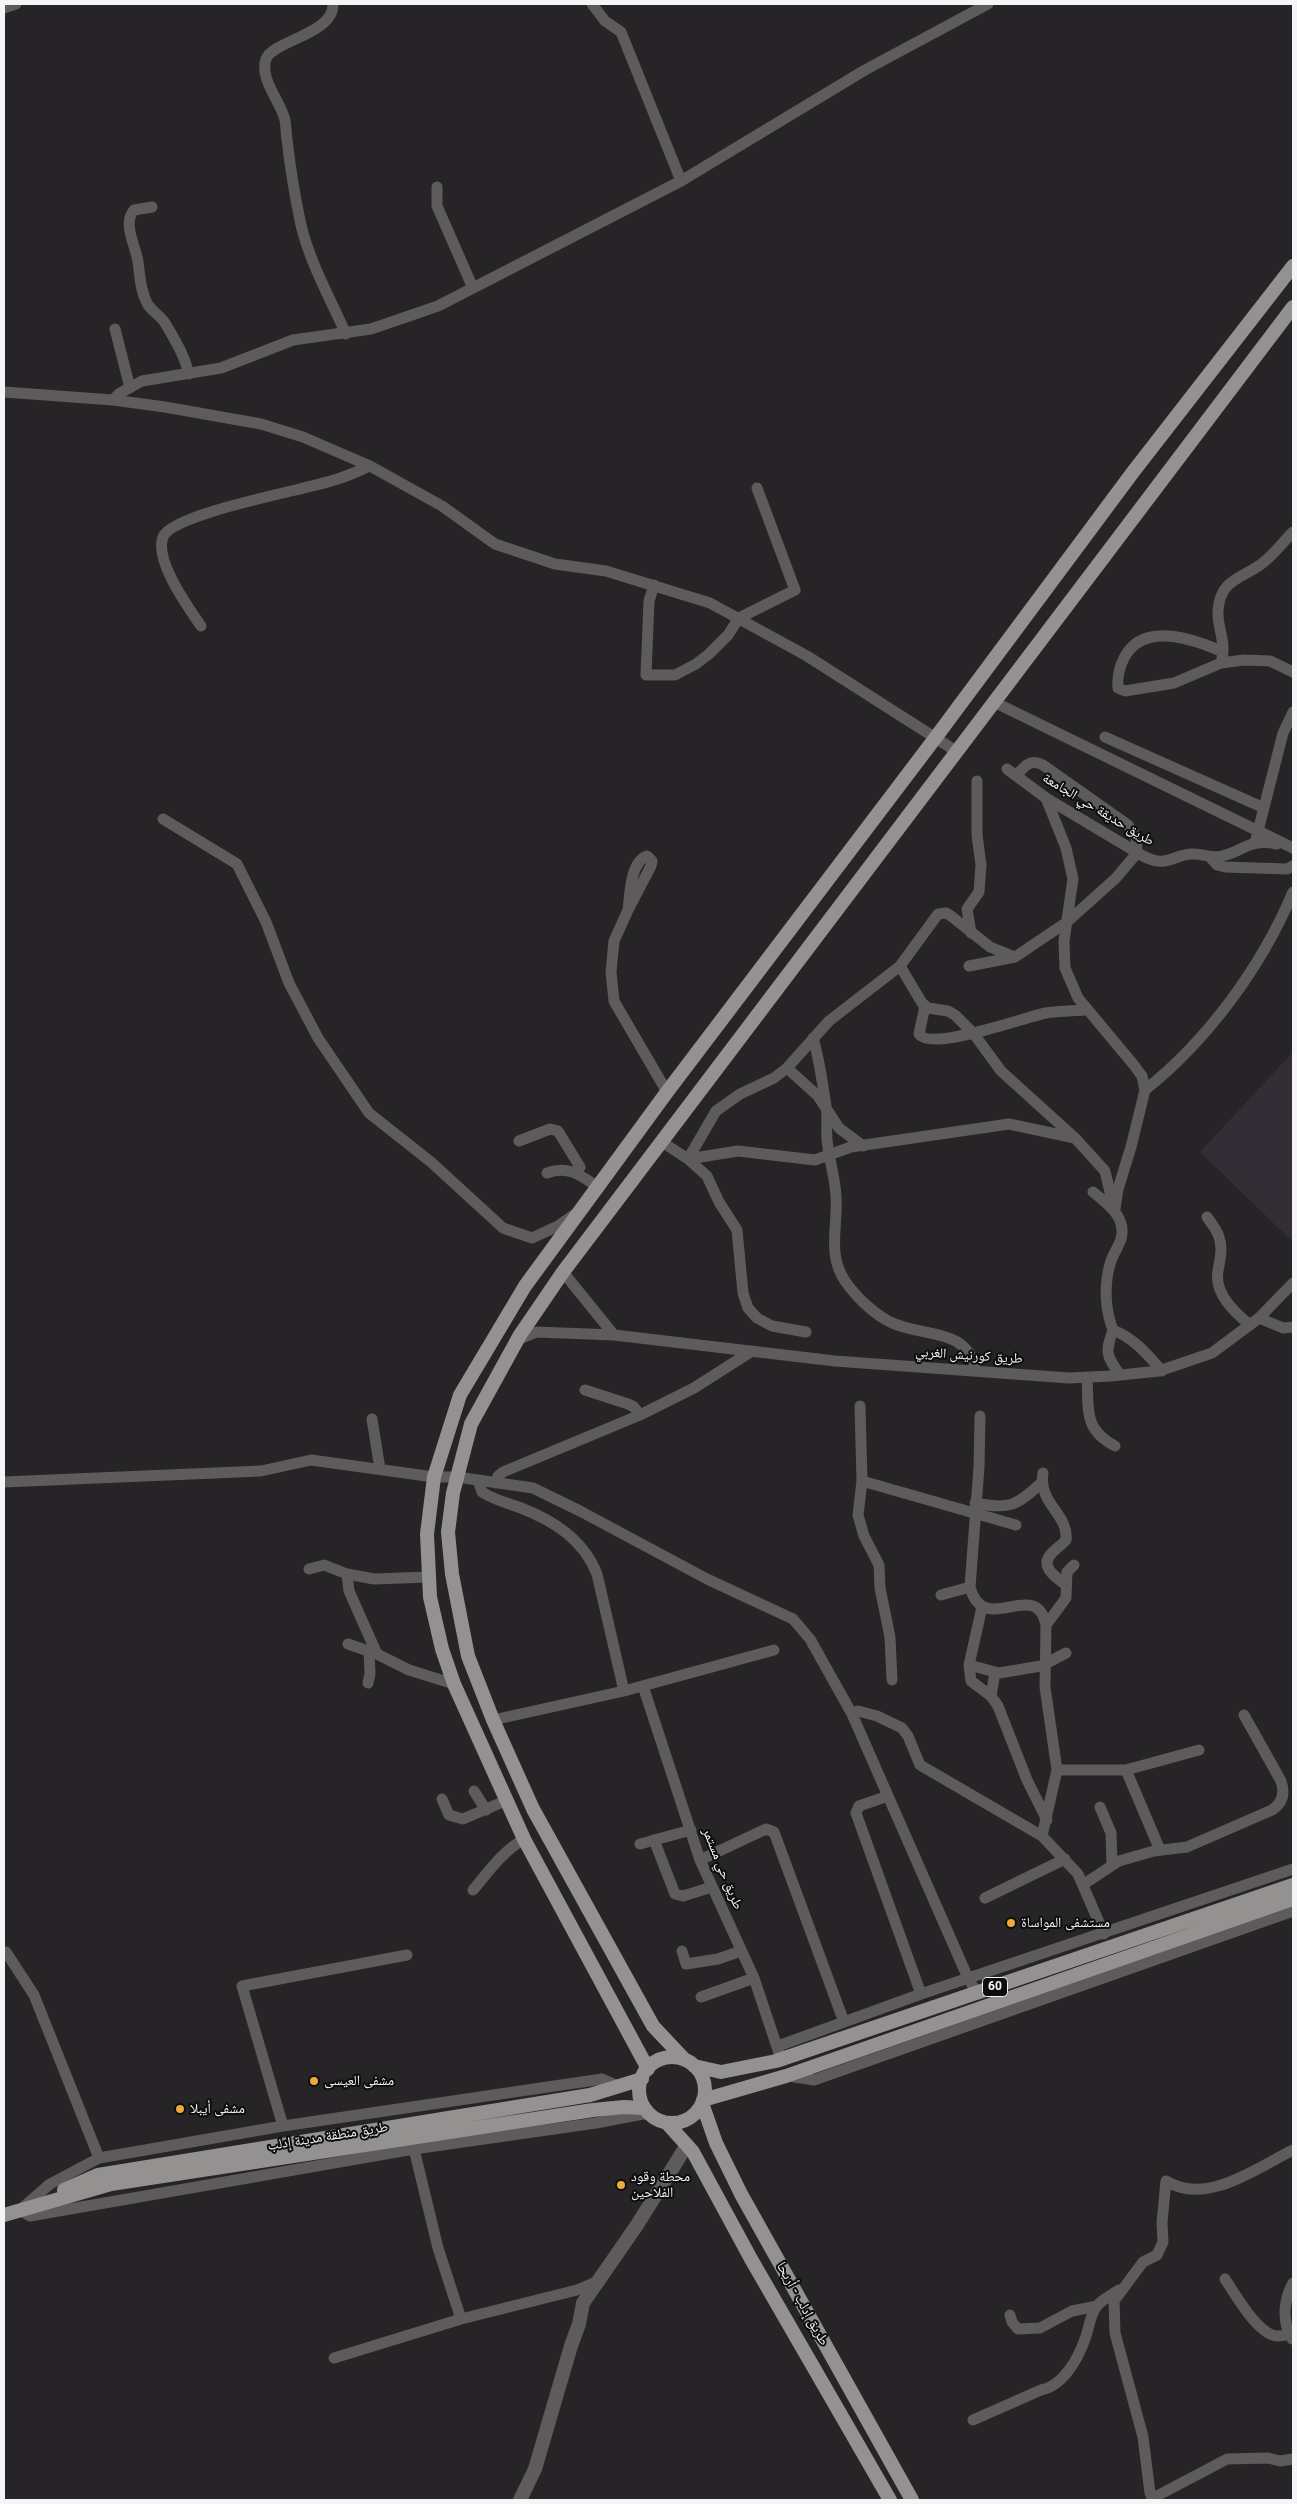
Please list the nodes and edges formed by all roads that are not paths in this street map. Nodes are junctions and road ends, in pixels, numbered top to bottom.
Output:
1 (16, 4) edge
2 (334, 4) edge
3 (592, 4) edge
4 (988, 4) edge
5 (4, 8) edge
6 (681, 181) junction
7 (437, 187) dead end
8 (152, 207) dead end
9 (1293, 266) edge
10 (473, 288) junction
11 (1293, 307) edge
12 (115, 329) dead end
13 (346, 334) junction
14 (189, 374) junction
15 (130, 388) junction
16 (4, 392) edge
17 (113, 400) junction
18 (370, 466) junction
19 (757, 488) dead end
20 (1291, 539) edge
21 (654, 586) junction
22 (738, 618) junction
23 (201, 626) dead end
24 (1222, 657) junction
25 (1293, 672) edge
26 (994, 702) junction
27 (1293, 712) edge
28 (936, 737) junction
29 (1105, 737) dead end
30 (956, 751) junction
31 (977, 781) dead end
32 (1046, 798) junction
33 (1264, 808) junction
34 (163, 819) dead end
35 (1256, 837) junction
36 (1293, 848) edge
37 (1137, 853) junction
38 (1210, 857) junction
39 (1293, 866) edge
40 (1293, 892) edge
41 (628, 910) dead end
42 (1067, 922) junction
43 (971, 933) junction
44 (1014, 957) junction
45 (900, 966) junction
46 (969, 966) dead end
47 (925, 1006) junction
48 (1085, 1010) junction
49 (974, 1034) junction
50 (814, 1038) junction
51 (788, 1068) junction
52 (1145, 1090) junction
53 (666, 1092) junction
54 (826, 1106) junction
55 (1075, 1138) junction
56 (519, 1141) dead end
57 (662, 1142) junction
58 (863, 1146) junction
59 (830, 1156) junction
60 (688, 1159) junction
61 (575, 1172) junction
62 (547, 1174) dead end
63 (598, 1188) junction
64 (1093, 1192) dead end
65 (583, 1209) junction
66 (1114, 1209) junction
67 (1207, 1217) dead end
68 (563, 1272) junction
69 (1293, 1283) edge
70 (1254, 1322) junction
71 (1293, 1327) edge
72 (1113, 1330) junction
73 (806, 1332) dead end
74 (614, 1335) junction
75 (517, 1340) junction
76 (752, 1352) junction
77 (1162, 1370) junction
78 (976, 1371) junction
79 (1120, 1375) junction
80 (1087, 1377) junction
81 (585, 1390) dead end
82 (860, 1406) dead end
83 (640, 1415) junction
84 (980, 1416) dead end
85 (372, 1419) dead end
86 (1115, 1446) dead end
87 (380, 1469) junction
88 (434, 1477) junction
89 (457, 1477) junction
90 (478, 1480) junction
91 (862, 1481) junction
92 (4, 1482) edge
93 (496, 1483) junction
94 (975, 1509) junction
95 (1016, 1525) dead end
96 (1074, 1565) dead end
97 (309, 1569) dead end
98 (347, 1574) junction
99 (429, 1577) junction
100 (1066, 1585) junction
101 (970, 1587) junction
102 (941, 1595) dead end
103 (982, 1607) junction
104 (1046, 1625) junction
105 (348, 1644) dead end
106 (774, 1650) dead end
107 (373, 1652) junction
108 (1066, 1653) dead end
109 (1046, 1664) junction
110 (969, 1665) junction
111 (995, 1672) junction
112 (892, 1680) dead end
113 (368, 1683) dead end
114 (454, 1684) junction
115 (643, 1686) junction
116 (624, 1691) junction
117 (991, 1696) junction
118 (852, 1714) junction
119 (1244, 1716) dead end
120 (492, 1720) junction
121 (1199, 1750) dead end
122 (1057, 1770) junction
123 (1126, 1770) junction
124 (474, 1791) dead end
125 (888, 1796) junction
126 (442, 1799) dead end
127 (505, 1802) junction
128 (1100, 1807) dead end
129 (486, 1810) junction
130 (1047, 1820) junction
131 (691, 1830) junction
132 (1042, 1836) junction
133 (524, 1839) junction
134 (654, 1840) junction
135 (640, 1844) dead end
136 (1160, 1850) junction
137 (1065, 1859) junction
138 (700, 1860) junction
139 (1112, 1863) junction
140 (1293, 1869) edge
141 (1084, 1884) junction
142 (1293, 1885) edge
143 (712, 1887) junction
144 (473, 1890) dead end
145 (985, 1898) dead end
146 (1293, 1899) edge
147 (1293, 1911) edge
148 (1104, 1934) junction
149 (682, 1951) dead end
150 (6, 1952) dead end
151 (741, 1952) junction
152 (407, 1955) dead end
153 (754, 1978) junction
154 (968, 1978) junction
155 (977, 1992) junction
156 (921, 1994) junction
157 (701, 1997) dead end
158 (844, 2022) junction
159 (778, 2046) junction
160 (780, 2060) junction
161 (689, 2063) junction
162 (645, 2074) junction
163 (786, 2076) junction
164 (618, 2086) junction
165 (703, 2102) junction
166 (646, 2110) junction
167 (667, 2123) junction
168 (283, 2126) junction
169 (687, 2145) junction
170 (414, 2149) junction
171 (1293, 2150) edge
172 (99, 2158) junction
173 (20, 2210) junction
174 (4, 2215) edge
175 (1225, 2279) dead end
176 (596, 2282) junction
177 (1293, 2283) edge
178 (1124, 2285) junction
179 (1096, 2306) junction
180 (1010, 2315) dead end
181 (460, 2319) junction
182 (1291, 2338) edge
183 (334, 2358) dead end
184 (973, 2420) dead end
185 (1293, 2459) edge
186 (1153, 2499) edge
187 (520, 2500) edge
188 (890, 2500) edge
189 (912, 2500) edge

1 - 5 street
2 - 13 street
3 - 6 street
4 - 6 street
6 - 10 street
7 - 10 street
8 - 14 street
9 - 28 main road
10 - 13 street
11 - 26 main road
12 - 15 street
13 - 14 street
14 - 15 street
15 - 17 street
16 - 17 street
17 - 18 street
18 - 21 street
18 - 23 street
19 - 22 street
20 - 24 street
21 - 22 street
21 - 22 street
22 - 28 street
24 - 24 street
24 - 25 street
26 - 30 main road
26 - 35 street
27 - 33 street
28 - 30 street
28 - 53 main road
29 - 33 street
30 - 57 main road
31 - 43 street
32 - 37 street, طريق حديقة حي الجامعة
32 - 37 street, طريق حديقة حي الجامعة
32 - 42 street
33 - 35 street
34 - 65 street
35 - 36 street, طريق حديقة حي الجامعة
35 - 38 street, طريق حديقة حي الجامعة
37 - 38 street, طريق حديقة حي الجامعة
37 - 42 street
38 - 39 street
40 - 52 street
41 - 53 street
42 - 44 street
42 - 48 street
43 - 44 street
43 - 45 street
44 - 46 street
45 - 47 street
45 - 50 street
47 - 49 street
47 - 49 street
48 - 49 street
48 - 52 street
49 - 55 street
50 - 51 street
50 - 54 street
51 - 54 street
51 - 60 street
52 - 66 street
53 - 63 main road
54 - 58 street
54 - 59 street
55 - 58 street
55 - 66 street
56 - 61 street
57 - 60 street
57 - 68 main road
58 - 59 street
59 - 60 street
59 - 78 street
60 - 73 street
61 - 62 street
61 - 63 street
63 - 65 main road
64 - 66 street
65 - 88 main road
66 - 72 street
67 - 70 street
68 - 74 street
68 - 75 main road
69 - 70 street, طريق كورنيش الغربي
70 - 71 street
70 - 77 street, طريق كورنيش الغربي
72 - 77 street
72 - 79 street
74 - 75 street, طريق كورنيش الغربي
74 - 76 street, طريق كورنيش الغربي
75 - 89 main road
76 - 78 street, طريق كورنيش الغربي
76 - 83 street
77 - 79 street, طريق كورنيش الغربي
78 - 80 street, طريق كورنيش الغربي
79 - 80 street, طريق كورنيش الغربي
80 - 86 street
81 - 83 street
82 - 91 street
83 - 93 street
84 - 94 street
85 - 87 street
87 - 88 street
87 - 92 street
88 - 89 street
88 - 99 main road
89 - 90 street
89 - 120 main road
90 - 93 street
90 - 116 street
91 - 94 street
91 - 112 street
93 - 118 street
94 - 95 street
94 - 100 street
94 - 101 street
96 - 100 street
97 - 98 street
98 - 99 street
98 - 107 street
99 - 114 main road
100 - 104 street
101 - 102 street
101 - 103 street
103 - 104 street
103 - 110 street
104 - 109 street
105 - 107 street
106 - 115 street
107 - 113 street
107 - 114 street
108 - 109 street
109 - 111 street
109 - 122 street
110 - 111 street
110 - 117 street
111 - 117 street
114 - 127 main road
115 - 116 street
115 - 131 street, طريق حي مستمر
116 - 120 street
117 - 130 street
118 - 125 street
118 - 132 street
119 - 136 street
120 - 161 main road
121 - 123 street
122 - 123 street
122 - 130 street
123 - 136 street
124 - 129 street
125 - 154 street
125 - 156 street
126 - 129 street
127 - 129 street
127 - 133 main road
128 - 139 street
130 - 132 street
131 - 134 street
131 - 138 street, طريق حي مستمر
132 - 137 street
133 - 144 street
133 - 162 main road
134 - 135 street
134 - 143 street
136 - 139 street
137 - 141 street
137 - 145 street
138 - 143 street, طريق حي مستمر
138 - 158 street
139 - 141 street
140 - 148 street
141 - 148 street
142 - 155 main road, 60
143 - 151 street, طريق حي مستمر
146 - 163 main road, 60
147 - 163 street
148 - 154 street
149 - 151 street
150 - 172 street
151 - 153 street, طريق حي مستمر
152 - 168 street
153 - 157 street
153 - 159 street, طريق حي مستمر
154 - 155 street
154 - 156 street
155 - 160 main road, 60
156 - 158 street
158 - 159 street
159 - 160 street, طريق حي مستمر
160 - 161 main road, 60
161 - 162 main road
161 - 165 main road
162 - 164 main road, طريق منطقة مدينة إدلب
162 - 166 main road
163 - 165 main road, 60
164 - 168 street
164 - 173 main road, طريق منطقة مدينة إدلب
165 - 167 main road
165 - 189 main road, طريق إدلب - أريحا
166 - 167 main road
166 - 170 street
166 - 173 main road, طريق منطقة مدينة إدلب
167 - 169 main road, طريق إدلب - أريحا
168 - 172 street
169 - 176 street
169 - 188 main road, طريق إدلب - أريحا
170 - 173 street
170 - 181 street
171 - 178 street
172 - 173 street
173 - 174 main road, طريق منطقة مدينة إدلب
175 - 182 street
176 - 181 street
176 - 187 street
177 - 182 street
178 - 179 street
178 - 186 street
179 - 180 street
179 - 184 street
181 - 183 street
185 - 186 street

